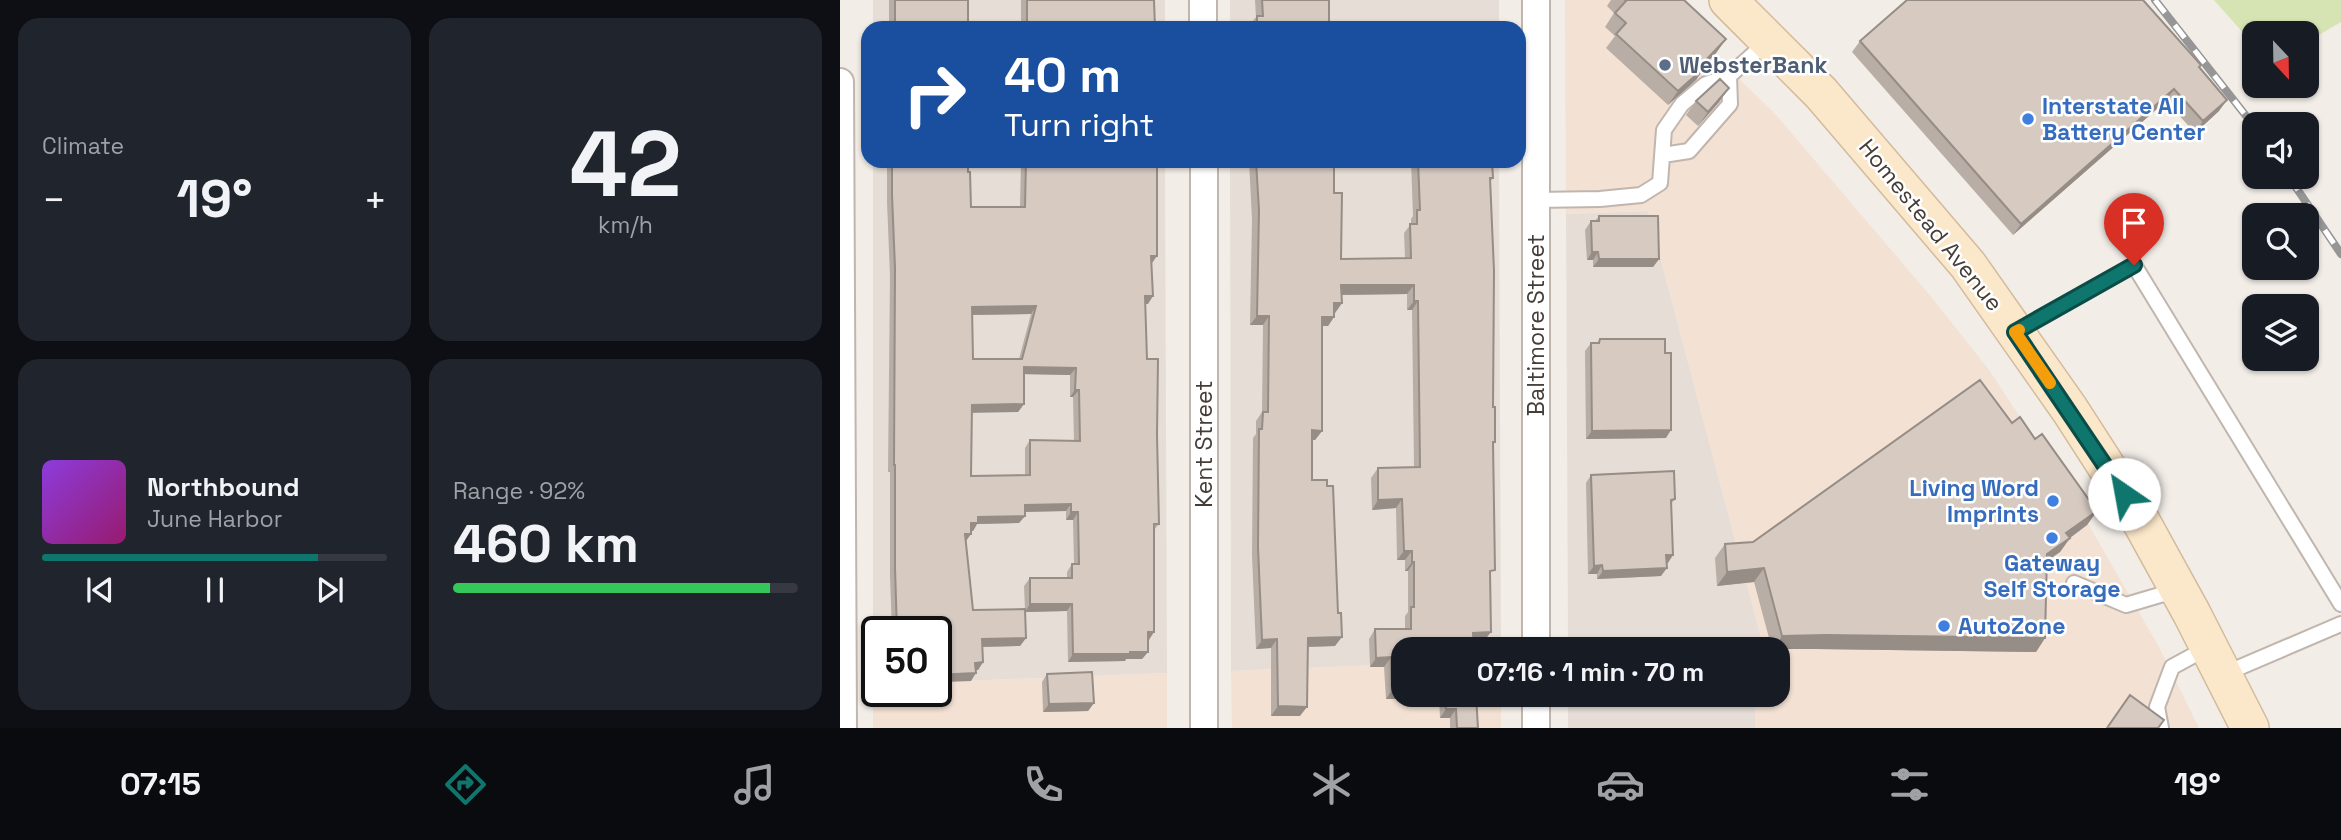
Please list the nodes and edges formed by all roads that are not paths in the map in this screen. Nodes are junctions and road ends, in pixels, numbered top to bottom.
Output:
1 (1203, 0) edge
2 (1536, 0) edge
3 (1728, 0) edge
4 (1203, 21) edge
5 (1769, 40) junction
6 (1729, 76) junction
7 (840, 82) edge
8 (1663, 155) junction
9 (1203, 168) edge
10 (1536, 200) junction
11 (2015, 332) junction
12 (2074, 583) dead end
13 (2179, 589) junction
14 (2341, 604) edge
15 (2341, 624) edge
16 (1536, 637) edge
17 (2215, 660) junction
18 (1536, 707) edge
19 (842, 728) edge
20 (1204, 728) edge
21 (1536, 728) edge
22 (2161, 728) edge
23 (2250, 728) edge

1 - 4 street
2 - 10 street, Baltimore Street
3 - 5 main road, Homestead Avenue
5 - 6 lane
5 - 11 main road, Homestead Avenue
6 - 8 lane
6 - 8 lane
7 - 19 street
8 - 10 lane
9 - 20 street, Kent Street
10 - 16 street, Baltimore Street
11 - 13 main road, Homestead Avenue
11 - 14 lane
12 - 13 lane
13 - 17 main road, Homestead Avenue
15 - 17 lane
17 - 22 lane
17 - 23 main road, Homestead Avenue
18 - 21 street

